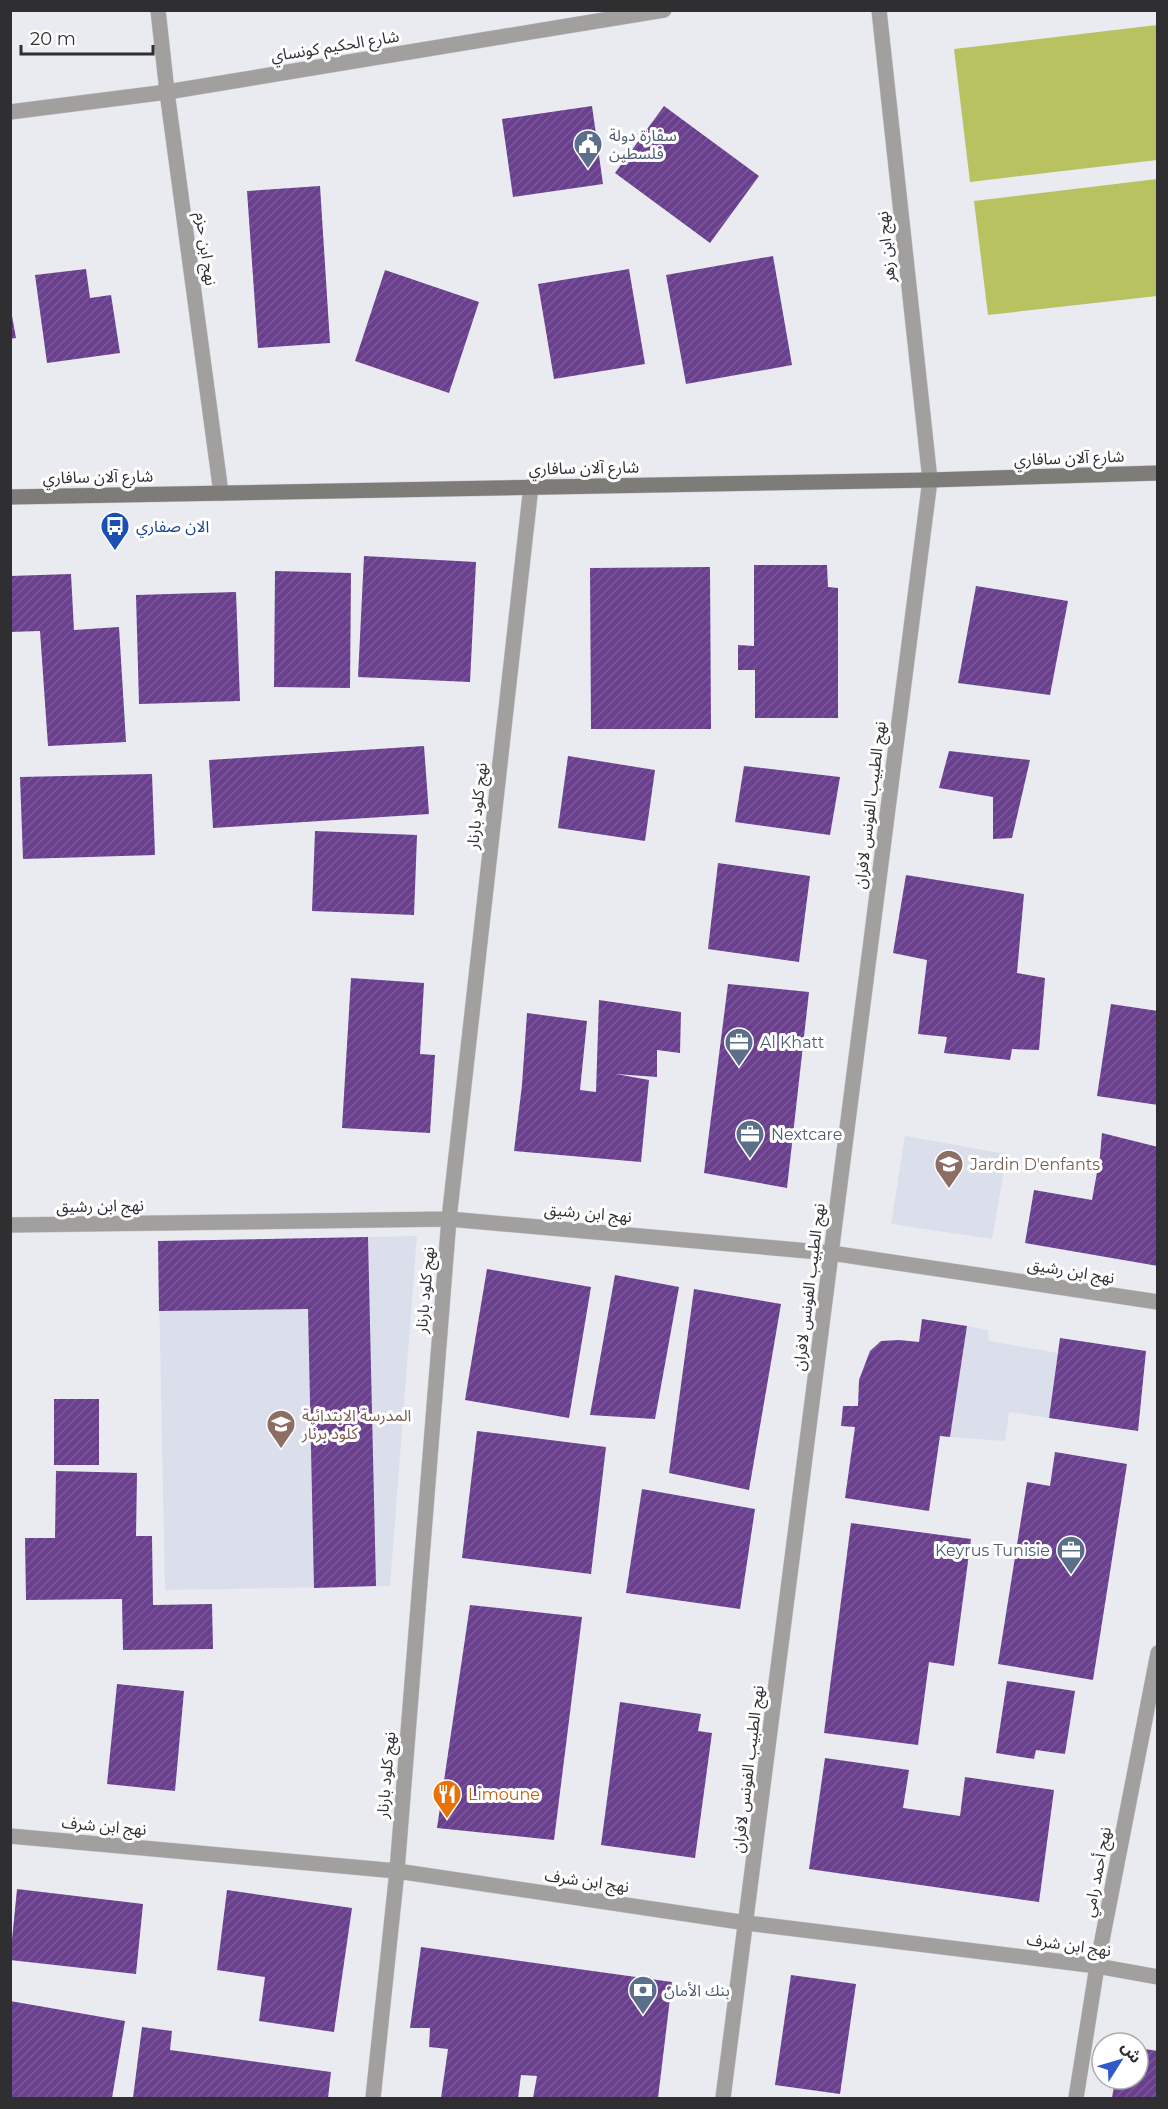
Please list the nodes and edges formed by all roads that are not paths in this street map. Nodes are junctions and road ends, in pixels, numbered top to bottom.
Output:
1 (158, 10) edge
2 (664, 10) edge
3 (879, 10) edge
4 (167, 92) junction
5 (10, 112) edge
6 (1158, 473) edge
7 (930, 480) junction
8 (531, 486) junction
9 (221, 493) junction
10 (10, 497) edge
11 (449, 1220) junction
12 (10, 1225) edge
13 (831, 1253) junction
14 (1158, 1302) edge
15 (1158, 1653) edge
16 (10, 1836) edge
17 (397, 1871) junction
18 (747, 1923) junction
19 (1097, 1966) junction
20 (1158, 1977) edge
21 (373, 2098) edge
22 (723, 2098) edge
23 (1076, 2098) edge

1 - 4 street, نهج ابن حزم
2 - 4 street, شارع الحكيم كونساي
3 - 7 street, نهج ابن زهر
4 - 5 street, شارع الحكيم كونساي
4 - 9 street, نهج ابن حزم
6 - 7 street, شارع آلان سافاري
7 - 8 street, شارع آلان سافاري
7 - 13 street, نهج الطبيب الفونس لافران
8 - 9 street, شارع آلان سافاري
8 - 11 street, نهج كلود بارنار
9 - 10 street, شارع آلان سافاري
11 - 12 street, نهج ابن رشيق
11 - 13 street, نهج ابن رشيق
11 - 17 street, نهج كلود بارنار
13 - 14 street, نهج ابن رشيق
13 - 18 street, نهج الطبيب الفونس لافران
15 - 19 street, نهج أحمد رامي
16 - 17 street, نهج ابن شرف
17 - 18 street, نهج ابن شرف
17 - 21 street, نهج كلود بارنار
18 - 19 street, نهج ابن شرف
18 - 22 street, نهج الطبيب الفونس لافران
19 - 20 street, نهج ابن شرف
19 - 23 street, نهج أحمد رامي

